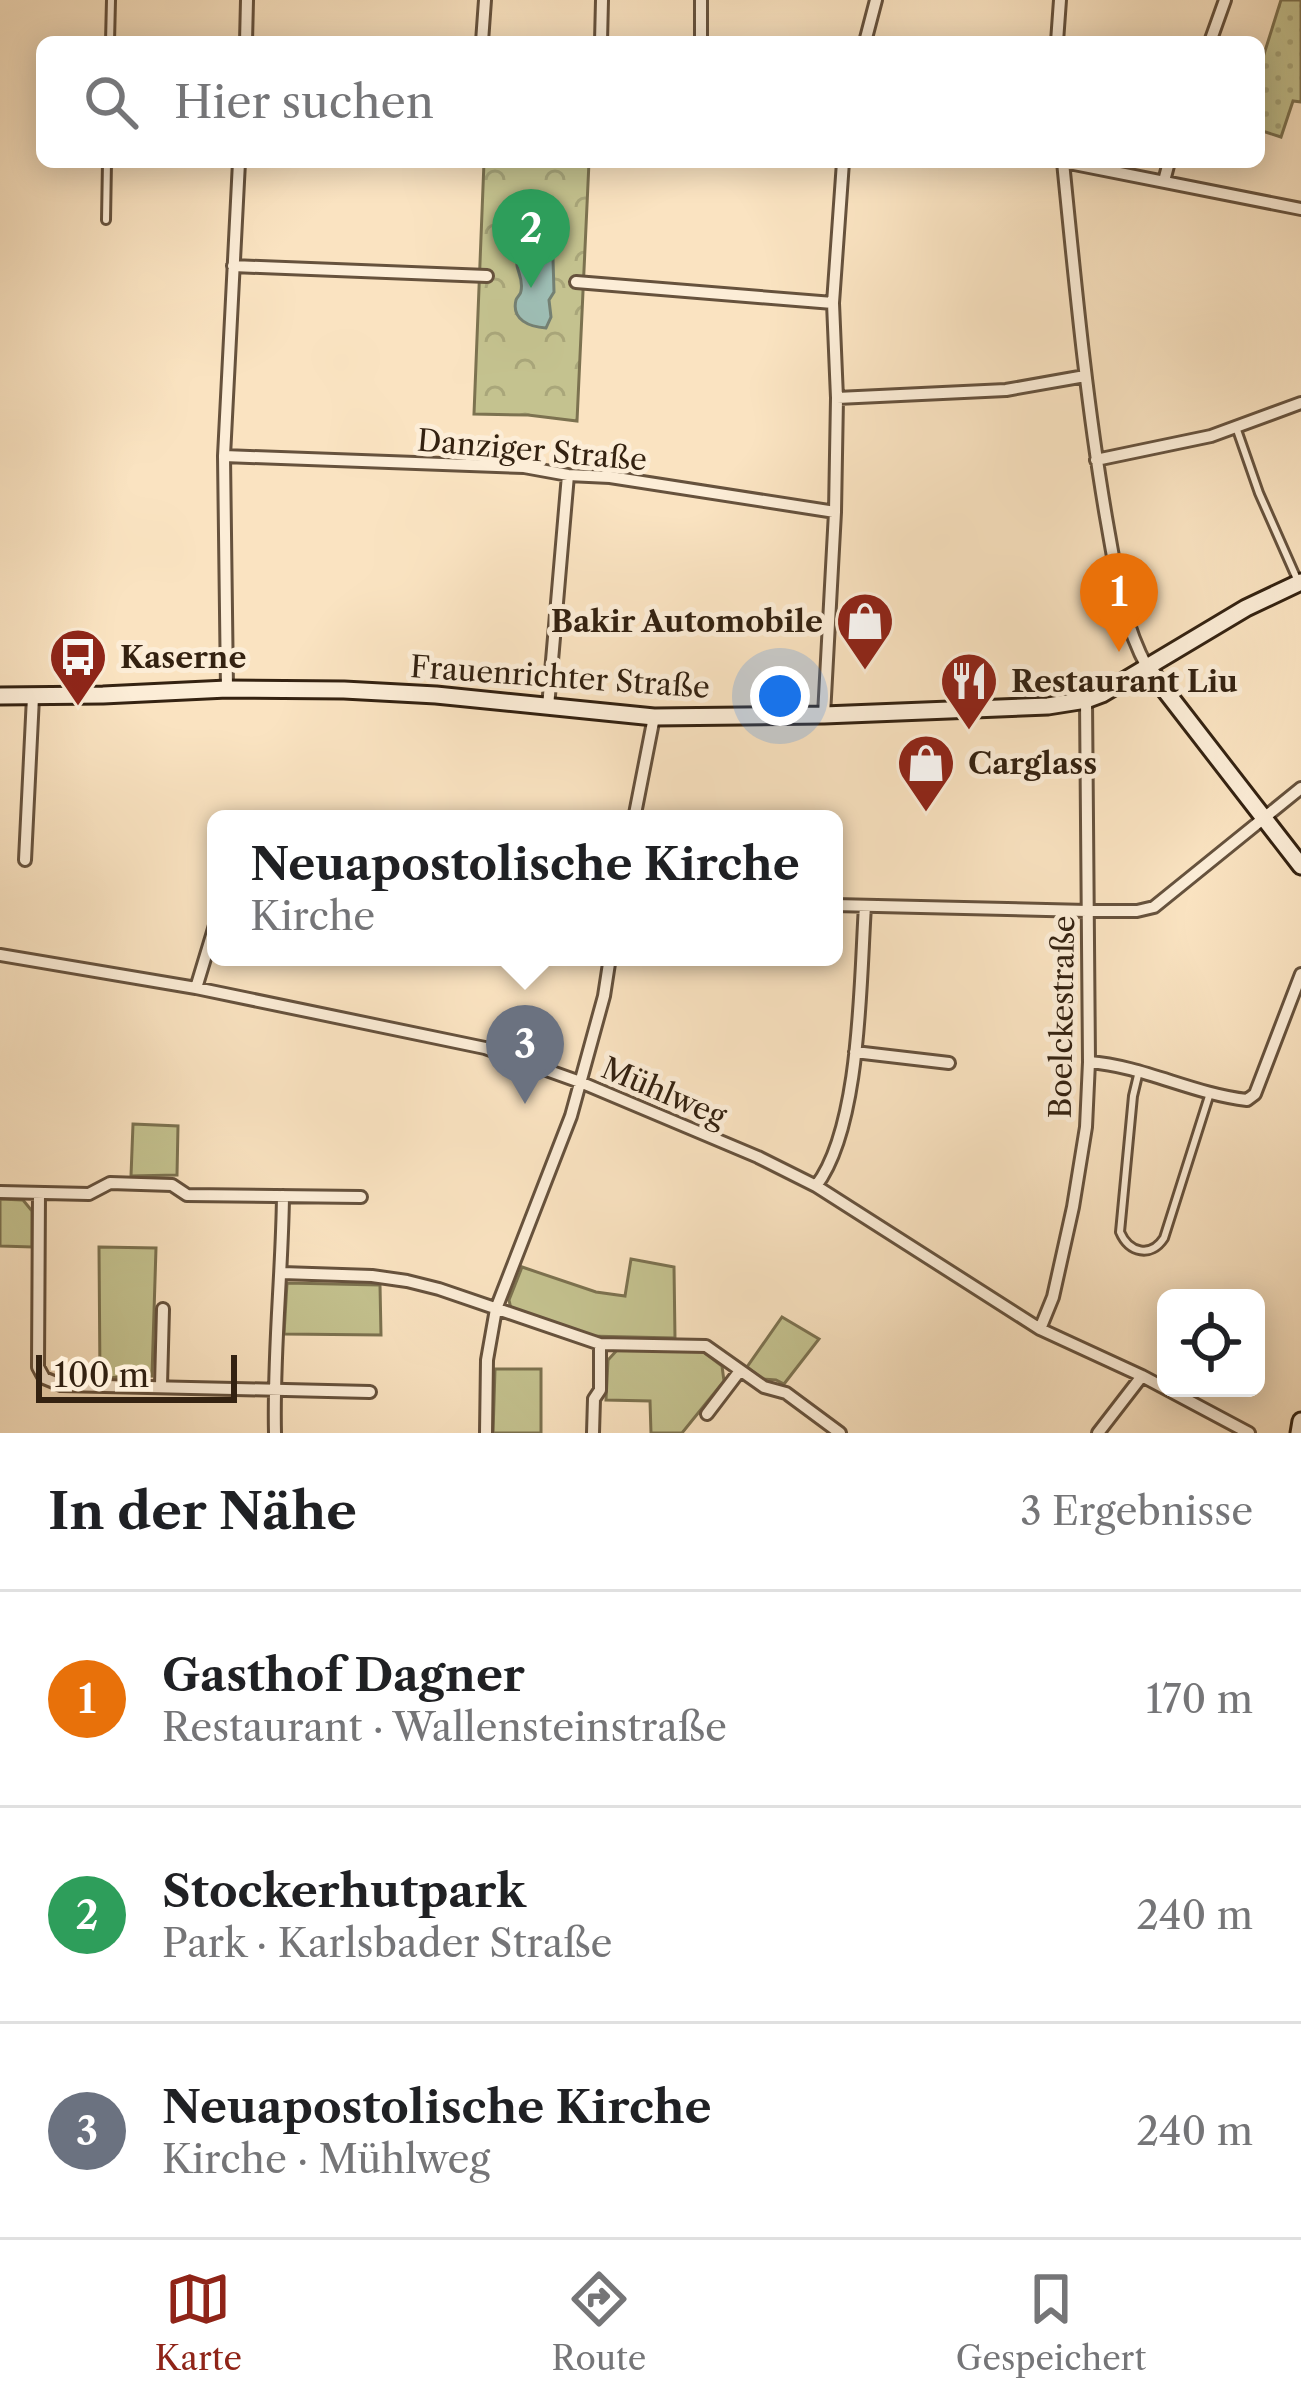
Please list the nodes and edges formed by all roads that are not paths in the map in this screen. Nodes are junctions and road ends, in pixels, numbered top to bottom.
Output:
1 (111, 0) edge
2 (248, 0) edge
3 (485, 0) edge
4 (602, 0) edge
5 (700, 0) edge
6 (876, 0) edge
7 (1060, 0) edge
8 (1225, 0) edge
9 (110, 36) edge
10 (246, 36) edge
11 (482, 36) edge
12 (601, 36) edge
13 (700, 36) edge
14 (867, 36) edge
15 (1058, 36) edge
16 (1212, 36) edge
17 (107, 168) edge
18 (239, 168) edge
19 (844, 168) edge
20 (1064, 168) edge
21 (1095, 168) edge
22 (1167, 168) edge
23 (1164, 181) junction
24 (1301, 209) edge
25 (106, 220) dead end
26 (233, 266) junction
27 (487, 277) dead end
28 (576, 282) dead end
29 (833, 303) junction
30 (1085, 376) junction
31 (837, 398) junction
32 (1301, 403) edge
33 (1236, 427) junction
34 (224, 456) junction
35 (1096, 460) junction
36 (568, 475) junction
37 (835, 512) junction
38 (1300, 583) edge
39 (1147, 667) junction
40 (227, 689) junction
41 (0, 696) edge
42 (33, 697) junction
43 (1086, 700) junction
44 (548, 707) junction
45 (824, 716) junction
46 (654, 717) junction
47 (1301, 788) edge
48 (636, 810) edge
49 (1262, 818) junction
50 (25, 860) dead end
51 (1301, 866) edge
52 (843, 905) edge
53 (866, 906) junction
54 (1087, 911) junction
55 (207, 952) edge
56 (0, 955) edge
57 (609, 966) edge
58 (1301, 974) edge
59 (196, 988) junction
60 (855, 1052) junction
61 (1089, 1062) junction
62 (949, 1063) dead end
63 (1139, 1071) junction
64 (580, 1082) junction
65 (1210, 1093) junction
66 (816, 1186) junction
67 (0, 1192) edge
68 (39, 1193) junction
69 (283, 1196) junction
70 (361, 1197) dead end
71 (282, 1273) junction
72 (163, 1309) dead end
73 (496, 1310) junction
74 (1040, 1329) junction
75 (600, 1344) junction
76 (739, 1372) junction
77 (1142, 1376) junction
78 (161, 1385) junction
79 (274, 1388) junction
80 (370, 1392) dead end
81 (707, 1414) dead end
82 (1301, 1421) edge
83 (275, 1433) edge
84 (486, 1433) edge
85 (593, 1433) edge
86 (840, 1433) edge
87 (1098, 1433) edge
88 (1249, 1433) edge
89 (1299, 1433) edge

1 - 9 lane
2 - 10 street
3 - 11 street
4 - 12 street
5 - 13 street
6 - 14 street
7 - 15 street
8 - 16 street
17 - 25 lane
18 - 26 street
19 - 29 street
20 - 30 street
21 - 23 street
22 - 23 street
23 - 24 street
26 - 27 street
26 - 34 street
28 - 29 street
29 - 31 street
30 - 31 street
30 - 35 street
31 - 37 street
32 - 33 street
33 - 35 street
33 - 38 lane
34 - 36 street, Danziger Straße
34 - 40 street
35 - 39 street
36 - 37 street, Danziger Straße
36 - 44 street
37 - 45 street
38 - 39 main road, Frauenrichter Straße
39 - 43 main road, Frauenrichter Straße
39 - 49 main road
40 - 42 main road, Frauenrichter Straße
40 - 44 main road, Frauenrichter Straße
41 - 42 main road, Frauenrichter Straße
42 - 50 street
43 - 45 main road, Frauenrichter Straße
43 - 54 street, Boelckestraße
44 - 46 main road, Frauenrichter Straße
45 - 46 main road, Frauenrichter Straße
46 - 48 street
47 - 49 street
49 - 51 main road
49 - 54 street
52 - 53 street
53 - 54 street
53 - 60 street
54 - 61 street, Boelckestraße
55 - 59 street
56 - 59 street, Mühlweg
57 - 64 street
58 - 65 street
59 - 64 street, Mühlweg
60 - 62 street
60 - 66 street
61 - 63 street
61 - 74 street, Boelckestraße
63 - 65 street
63 - 65 lane
64 - 66 street, Mühlweg
64 - 73 street
66 - 74 street, Mühlweg
67 - 68 street
68 - 69 street
68 - 78 street
69 - 70 street
69 - 71 street
71 - 73 street
71 - 79 street
72 - 78 street
73 - 75 street
73 - 84 street
74 - 77 street, Mühlweg
75 - 76 street
75 - 85 street
76 - 81 street
76 - 86 street
77 - 87 street
77 - 88 street, Mühlweg
78 - 79 street
79 - 80 street
79 - 83 street
82 - 89 main road

